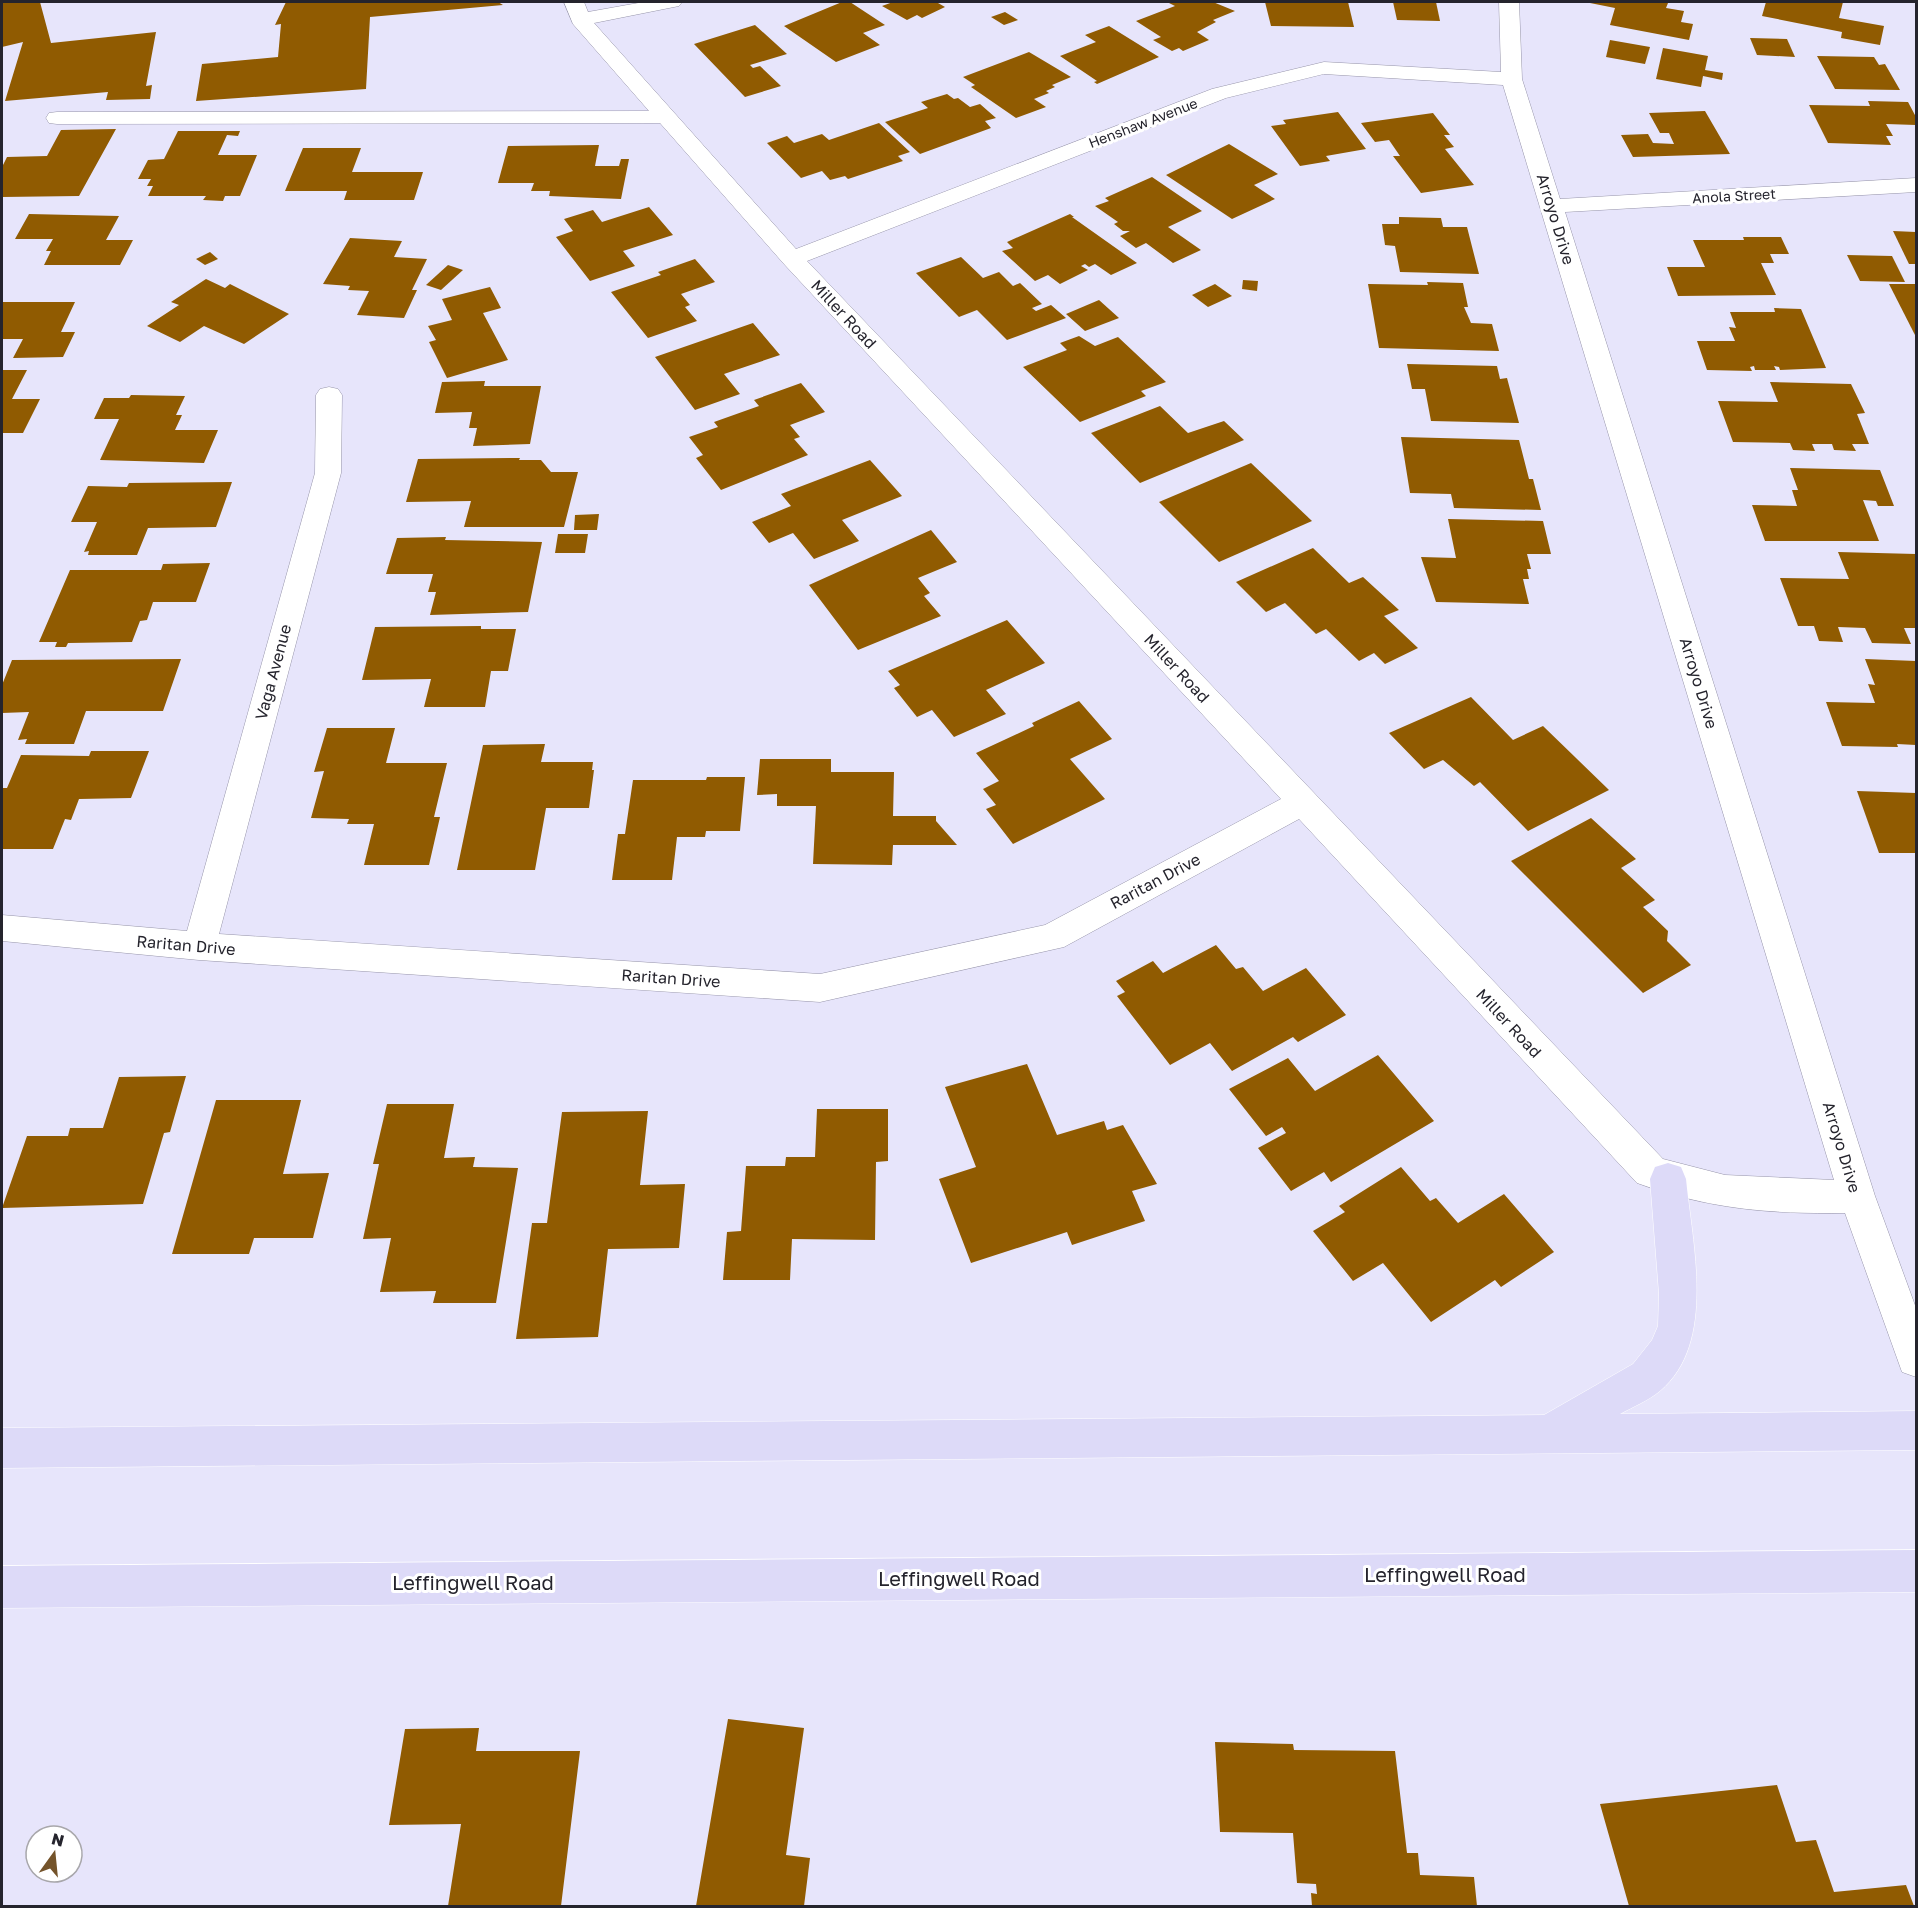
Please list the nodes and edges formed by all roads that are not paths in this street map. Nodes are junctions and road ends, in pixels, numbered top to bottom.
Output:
1 (672, 2) edge
2 (1509, 2) edge
3 (577, 11) edge
4 (1512, 79) junction
5 (666, 117) junction
6 (57, 118) dead end
7 (1917, 185) edge
8 (1552, 206) junction
9 (792, 259) junction
10 (329, 395) dead end
11 (1303, 802) junction
12 (2, 928) edge
13 (199, 946) junction
14 (1668, 1179) junction
15 (1857, 1196) junction
16 (1917, 1359) edge
17 (1917, 1431) edge
18 (1548, 1434) junction
19 (2, 1448) edge
20 (1917, 1571) edge
21 (2, 1587) edge

1 - 3 street
2 - 4 street, Arroyo Drive
3 - 5 street, Miller Road
4 - 8 street, Arroyo Drive
4 - 9 street, Henshaw Avenue
5 - 6 street
5 - 9 street, Miller Road
7 - 8 street, Anola Street
8 - 15 street, Arroyo Drive
9 - 11 street, Miller Road
10 - 13 street, Vaga Avenue
11 - 13 street, Raritan Drive
11 - 14 street, Miller Road
12 - 13 street, Raritan Drive
14 - 15 street, Miller Road
14 - 18 main road
15 - 16 street, Arroyo Drive
17 - 18 main road
18 - 19 main road
20 - 21 main road, Leffingwell Road

